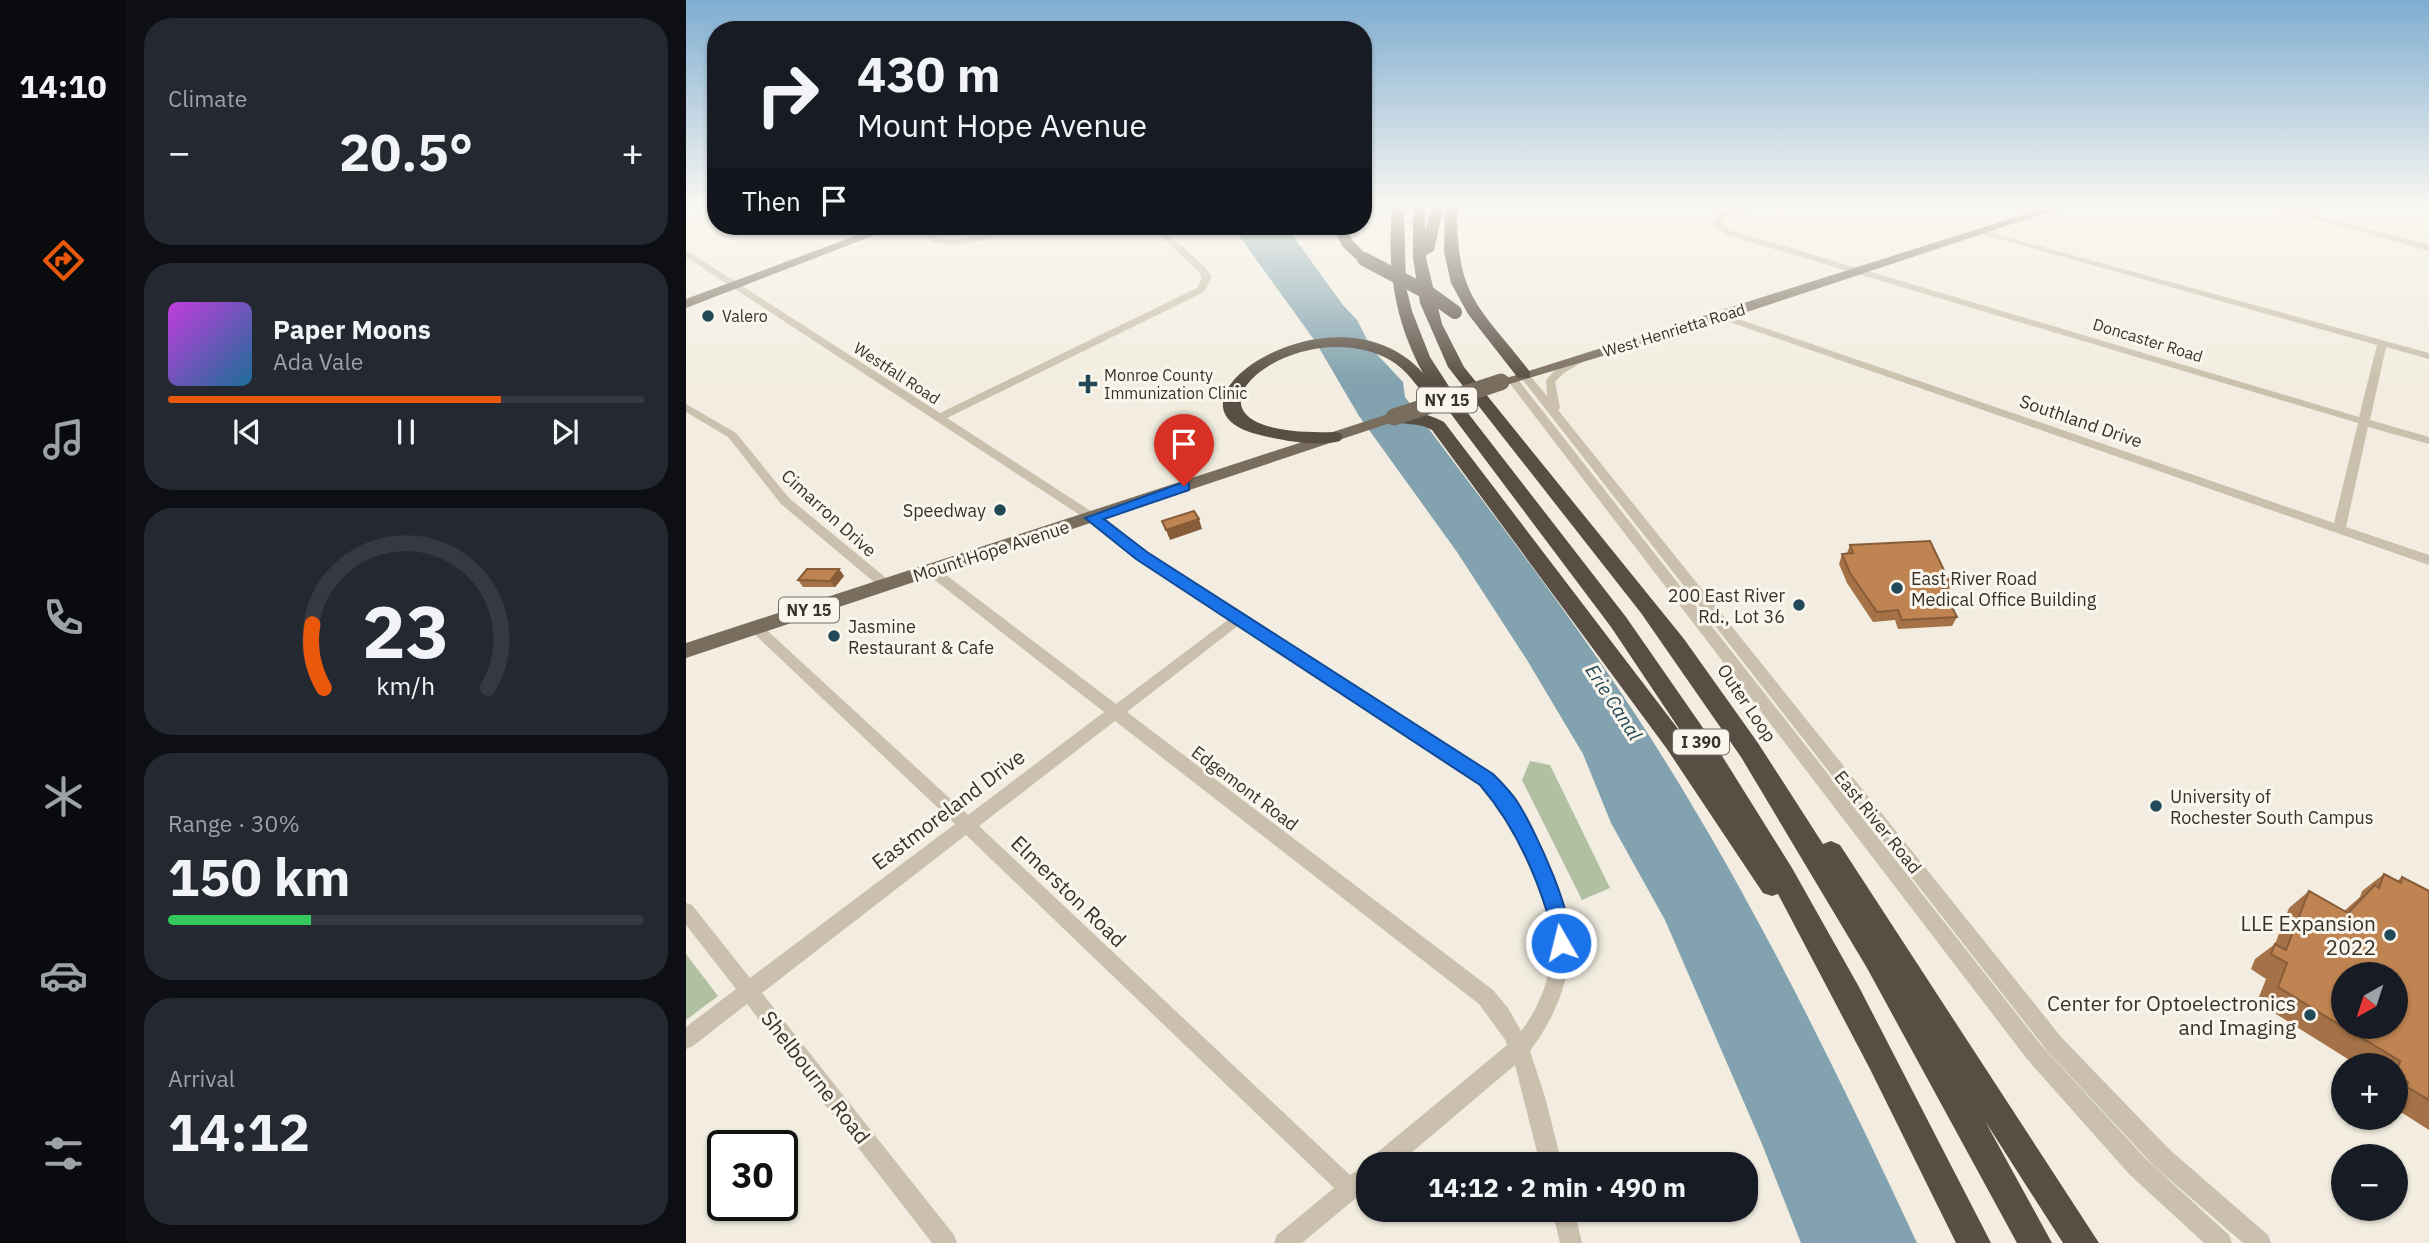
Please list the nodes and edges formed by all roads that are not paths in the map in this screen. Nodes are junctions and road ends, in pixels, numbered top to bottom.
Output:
1 (706, 266) edge
2 (783, 266) edge
3 (1199, 266) edge
4 (1377, 266) edge
5 (1419, 266) edge
6 (1425, 266) edge
7 (1453, 266) edge
8 (1845, 266) edge
9 (1872, 266) edge
10 (2101, 266) edge
11 (1395, 267) edge
12 (1859, 270) junction
13 (734, 284) junction
14 (1421, 284) junction
15 (686, 304) edge
16 (1721, 316) junction
17 (2382, 344) junction
18 (2429, 356) edge
19 (1583, 358) junction
20 (1512, 379) junction
21 (687, 409) edge
22 (1394, 417) junction
23 (939, 418) junction
24 (2364, 421) junction
25 (1561, 422) junction
26 (1334, 437) junction
27 (2429, 441) edge
28 (1516, 486) junction
29 (1093, 518) junction
30 (2339, 529) junction
31 (2429, 560) edge
32 (932, 570) junction
33 (886, 585) junction
34 (1239, 618) junction
35 (755, 628) junction
36 (1670, 637) junction
37 (686, 651) edge
38 (1114, 712) junction
39 (966, 824) junction
40 (686, 911) edge
41 (750, 990) junction
42 (1854, 1007) junction
43 (686, 1039) edge
44 (1521, 1047) junction
45 (1395, 1152) edge
46 (1548, 1152) edge
47 (1356, 1184) edge
48 (1350, 1189) junction
49 (1566, 1222) edge
50 (946, 1243) edge
51 (1285, 1243) edge
52 (1571, 1243) edge
53 (1974, 1243) edge
54 (2035, 1243) edge
55 (2082, 1243) edge
56 (2221, 1243) edge
57 (2260, 1243) edge

1 - 13 street, Westfall Road
2 - 13 main road
3 - 23 street
4 - 20 highway, bridge
5 - 14 highway, Outer Loop / I 390
6 - 14 highway
7 - 20 highway
8 - 12 street, Doncaster Road
9 - 12 main road, West Henrietta Road / NY 15
10 - 17 street
11 - 28 highway, I 390
12 - 16 main road, West Henrietta Road / NY 15
12 - 24 street, Doncaster Road
13 - 15 main road
13 - 23 street, Westfall Road
14 - 36 highway, Outer Loop / I 390
16 - 19 main road, West Henrietta Road / NY 15
16 - 30 street, Southland Drive
17 - 18 street
17 - 24 street
19 - 20 main road, West Henrietta Road / NY 15
19 - 25 street
20 - 22 main road, West Henrietta Road / NY 15, bridge
20 - 25 street, East River Road
20 - 56 street, East River Road
21 - 33 street, Cimarron Drive
22 - 26 main road, West Henrietta Road / NY 15
22 - 42 highway
23 - 29 street, Westfall Road
24 - 27 street, Doncaster Road
24 - 30 street
25 - 57 street, East River Road
26 - 28 highway
26 - 29 main road, Mount Hope Avenue / NY 15
28 - 42 highway, I 390
29 - 32 main road, Mount Hope Avenue / NY 15
29 - 34 street, Westfall Road
30 - 31 street, Southland Drive
32 - 33 main road, Mount Hope Avenue / NY 15
32 - 38 street, Edgemont Road
33 - 35 main road, Mount Hope Avenue / NY 15
34 - 38 street, Eastmoreland Drive
34 - 44 street, Westfall Road
35 - 37 main road, Mount Hope Avenue / NY 15
35 - 39 street, Elmerston Road
36 - 54 highway, Outer Loop / I 390
36 - 55 highway
38 - 39 street, Eastmoreland Drive
38 - 44 street, Edgemont Road
39 - 41 street, Eastmoreland Drive
39 - 48 street, Elmerston Road
40 - 41 street, Shelbourne Road
41 - 43 street, Eastmoreland Drive
41 - 50 street, Shelbourne Road
42 - 53 highway, I 390
44 - 45 street, Westfall Road
44 - 46 street, Edgemont Road
47 - 48 street
48 - 51 street
49 - 52 street

